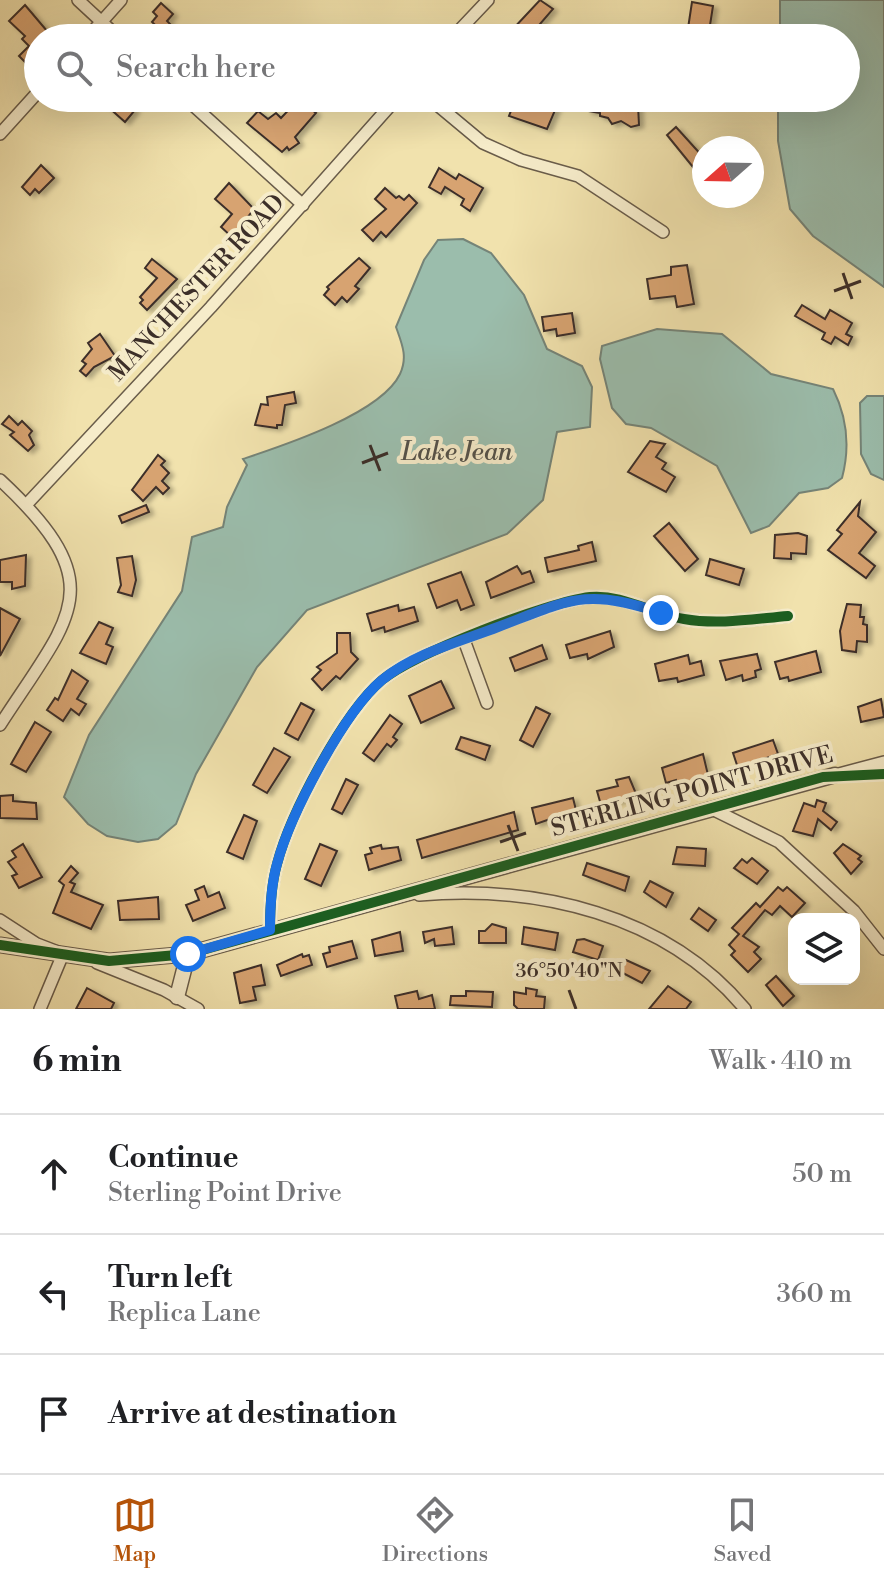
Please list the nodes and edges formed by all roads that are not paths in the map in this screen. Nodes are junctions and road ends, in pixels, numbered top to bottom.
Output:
1 (78, 0) edge
2 (121, 0) edge
3 (488, 0) edge
4 (102, 22) joint
5 (465, 24) edge
6 (24, 107) edge
7 (200, 112) edge
8 (385, 112) edge
9 (446, 112) edge
10 (0, 134) edge
11 (303, 205) junction
12 (663, 232) dead end
13 (0, 480) edge
14 (26, 505) junction
15 (788, 616) dead end
16 (464, 640) junction
17 (487, 703) dead end
18 (0, 725) edge
19 (884, 762) edge
20 (884, 774) edge
21 (835, 775) junction
22 (709, 808) junction
23 (384, 898) junction
24 (0, 920) edge
25 (270, 930) junction
26 (0, 945) edge
27 (884, 949) edge
28 (63, 954) junction
29 (188, 954) junction
30 (83, 958) junction
31 (177, 997) junction
32 (40, 1009) edge
33 (198, 1009) edge
34 (745, 1009) edge

1 - 4 street
2 - 4 street
3 - 5 street
6 - 10 street
7 - 11 street
8 - 11 street, MANCHESTER ROAD
9 - 12 street
11 - 14 street, MANCHESTER ROAD
13 - 14 street
14 - 18 street
15 - 16 street
16 - 17 street
16 - 25 street
19 - 21 street
20 - 21 street, STERLING POINT DRIVE
21 - 22 street, STERLING POINT DRIVE
22 - 23 street, STERLING POINT DRIVE
22 - 27 street
23 - 25 street, STERLING POINT DRIVE
23 - 34 street
24 - 28 street
25 - 29 street, STERLING POINT DRIVE
26 - 28 street, STERLING POINT DRIVE
28 - 30 street, STERLING POINT DRIVE
28 - 32 street
29 - 30 street, STERLING POINT DRIVE
29 - 31 street
30 - 31 street
31 - 33 street

